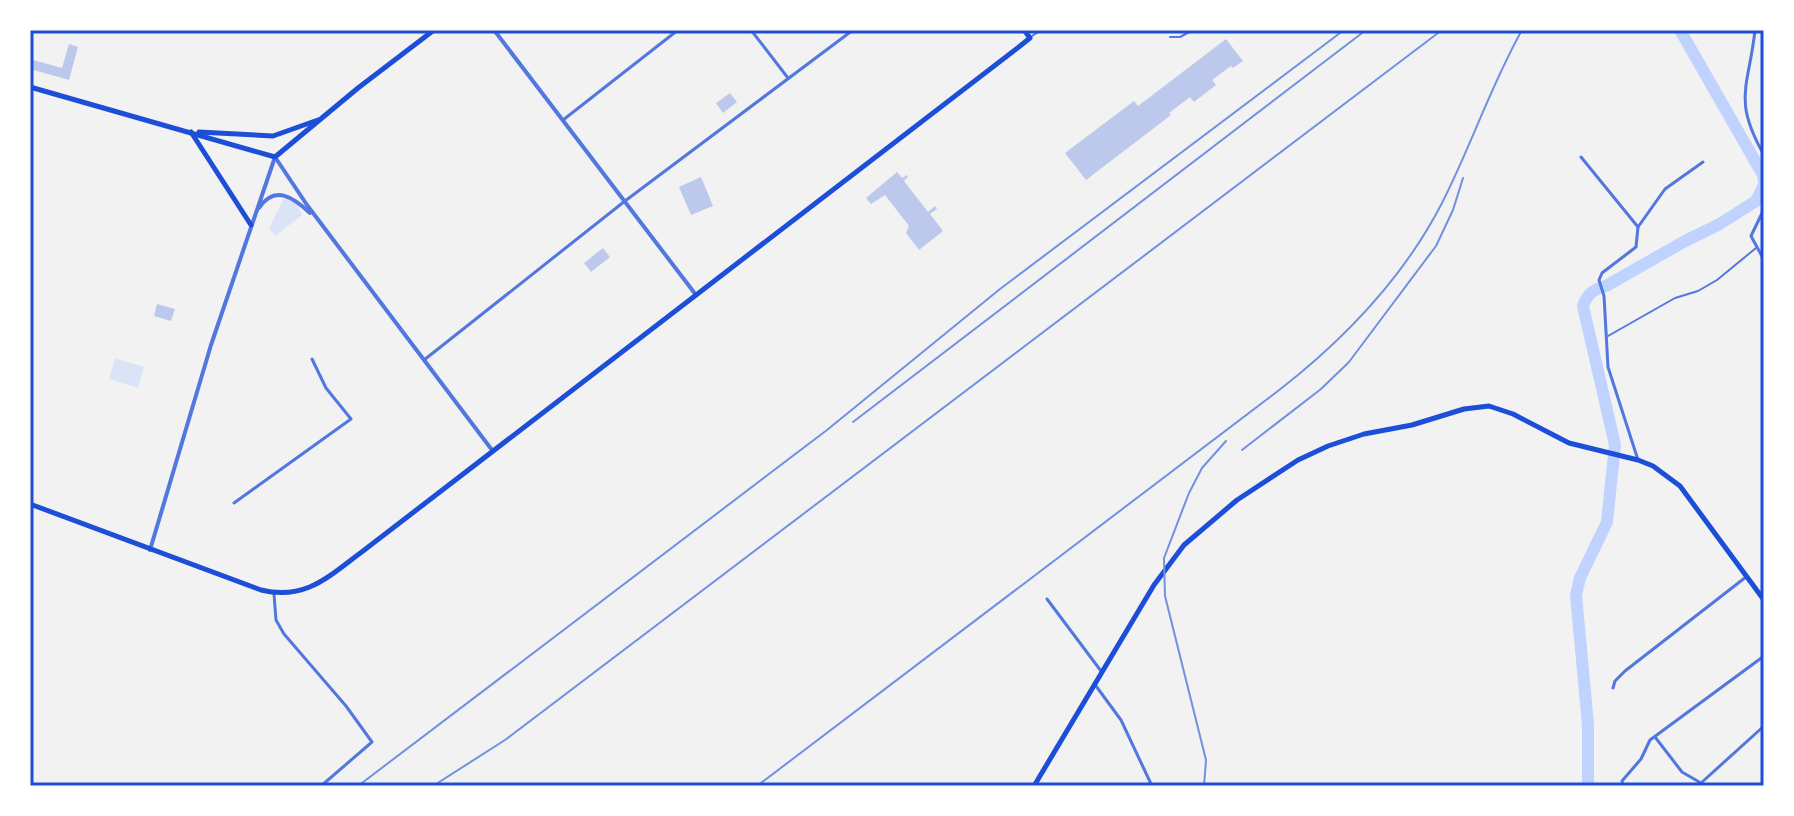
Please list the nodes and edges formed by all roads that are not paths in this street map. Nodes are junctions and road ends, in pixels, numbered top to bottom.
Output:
1 (434, 30) edge
2 (494, 30) edge
3 (678, 30) edge
4 (751, 30) edge
5 (853, 30) edge
6 (1024, 30) edge
7 (1041, 30) edge
8 (1193, 30) edge
9 (1755, 30) edge
10 (1170, 37) dead end
11 (1030, 38) junction
12 (789, 79) junction
13 (30, 87) edge
14 (323, 118) junction
15 (563, 120) junction
16 (190, 131) junction
17 (1764, 155) edge
18 (275, 157) junction
19 (1581, 157) dead end
20 (1703, 162) dead end
21 (625, 201) junction
22 (1764, 209) edge
23 (321, 224) junction
24 (251, 225) junction
25 (1638, 227) junction
26 (1756, 248) junction
27 (1764, 260) edge
28 (696, 295) junction
29 (1607, 337) junction
30 (312, 359) dead end
31 (424, 360) junction
32 (492, 450) junction
33 (1638, 460) junction
34 (234, 503) dead end
35 (30, 504) edge
36 (150, 550) junction
37 (1746, 577) junction
38 (274, 594) junction
39 (1047, 599) dead end
40 (1764, 600) edge
41 (1764, 656) edge
42 (1103, 674) junction
43 (1096, 686) junction
44 (1613, 688) dead end
45 (1764, 726) edge
46 (1655, 737) junction
47 (1622, 784) edge
48 (1702, 785) edge
49 (321, 786) edge
50 (1034, 786) edge
51 (1152, 786) edge

1 - 14 main road
2 - 15 street
3 - 15 street
4 - 12 street
5 - 12 street
6 - 11 main road
7 - 11 lane
8 - 10 lane
9 - 17 street
11 - 28 main road
12 - 21 street
13 - 16 main road
14 - 16 main road
14 - 18 main road
15 - 21 street
16 - 18 main road
16 - 24 main road
18 - 23 street
18 - 24 street
19 - 25 street
20 - 25 street
21 - 28 street
21 - 31 street
22 - 26 street
23 - 24 street
23 - 31 street
24 - 36 street
25 - 29 street
26 - 27 street
26 - 29 lane
28 - 32 main road
29 - 33 street
30 - 34 street
31 - 32 street
32 - 38 main road
33 - 37 main road
33 - 42 main road
35 - 36 main road
36 - 38 main road
37 - 40 main road
37 - 44 street
38 - 49 street
39 - 42 street
41 - 46 street
42 - 43 main road
43 - 50 main road
43 - 51 street
45 - 48 street
46 - 47 street
46 - 48 street

